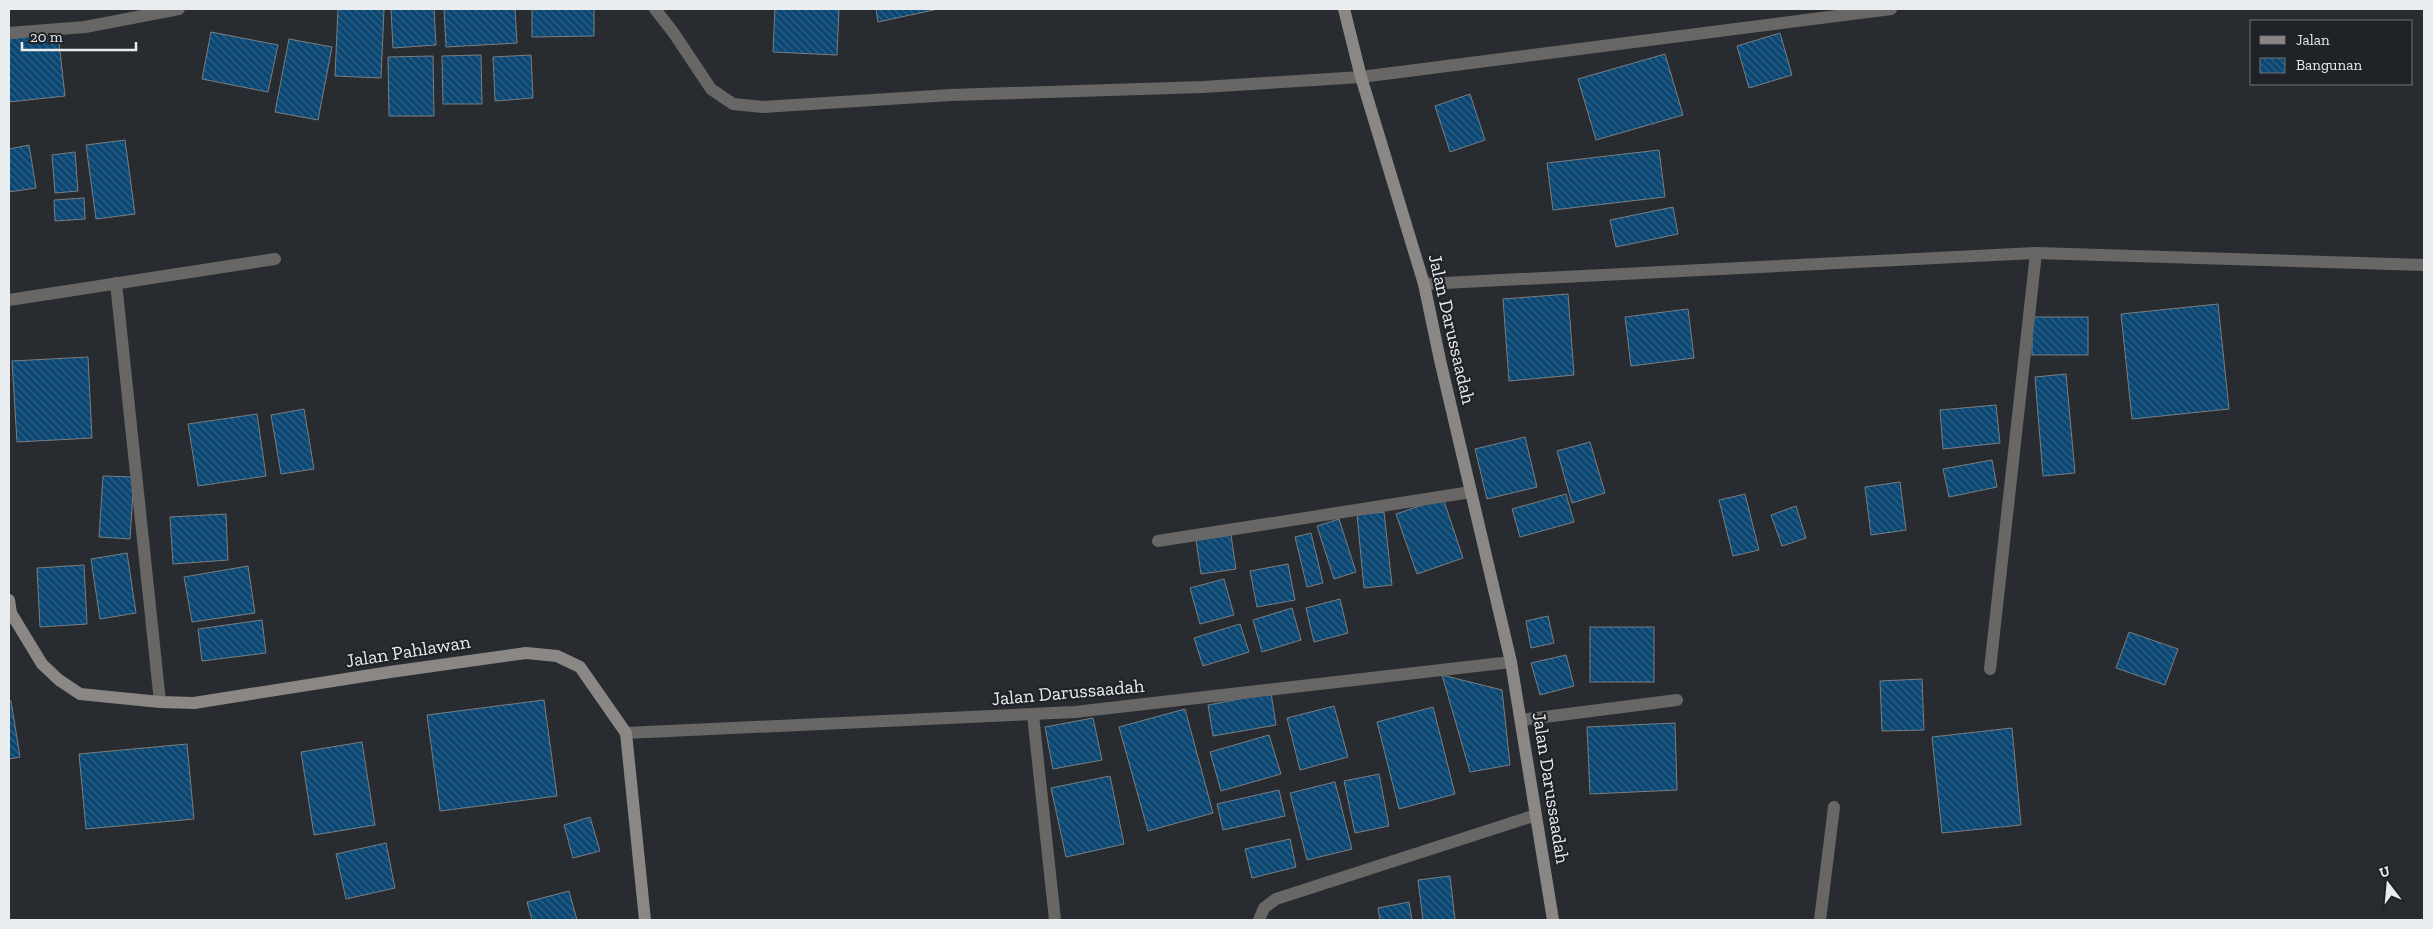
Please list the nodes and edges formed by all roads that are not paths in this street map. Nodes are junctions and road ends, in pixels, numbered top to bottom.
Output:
1 (179, 9) edge
2 (655, 9) edge
3 (1344, 9) edge
4 (1891, 9) edge
5 (9, 33) edge
6 (1361, 77) junction
7 (2036, 253) junction
8 (275, 259) dead end
9 (2424, 265) edge
10 (116, 283) junction
11 (1424, 284) junction
12 (9, 300) edge
13 (1471, 492) junction
14 (1158, 542) dead end
15 (10, 606) edge
16 (1511, 662) junction
17 (1990, 669) dead end
18 (1677, 700) dead end
19 (160, 702) junction
20 (1033, 715) junction
21 (1521, 720) junction
22 (626, 733) junction
23 (1834, 807) dead end
24 (1536, 815) junction
25 (645, 920) edge
26 (1055, 920) edge
27 (1259, 920) edge
28 (1553, 920) edge
29 (1820, 920) edge

1 - 5 street
2 - 6 street
3 - 6 street, Jalan Darussaadah
4 - 6 street
6 - 11 street, Jalan Darussaadah
7 - 9 street
7 - 11 street
7 - 17 street
8 - 10 street
10 - 12 street
10 - 19 street
11 - 13 street, Jalan Darussaadah
13 - 14 street
13 - 16 street, Jalan Darussaadah
15 - 19 street, Jalan Pahlawan
16 - 20 street, Jalan Darussaadah
16 - 21 street, Jalan Darussaadah
18 - 21 street
19 - 22 street, Jalan Pahlawan
20 - 22 street, Jalan Darussaadah
20 - 26 street
21 - 24 street, Jalan Darussaadah
22 - 25 street, Jalan Pahlawan
23 - 29 street
24 - 27 street
24 - 28 street, Jalan Darussaadah

